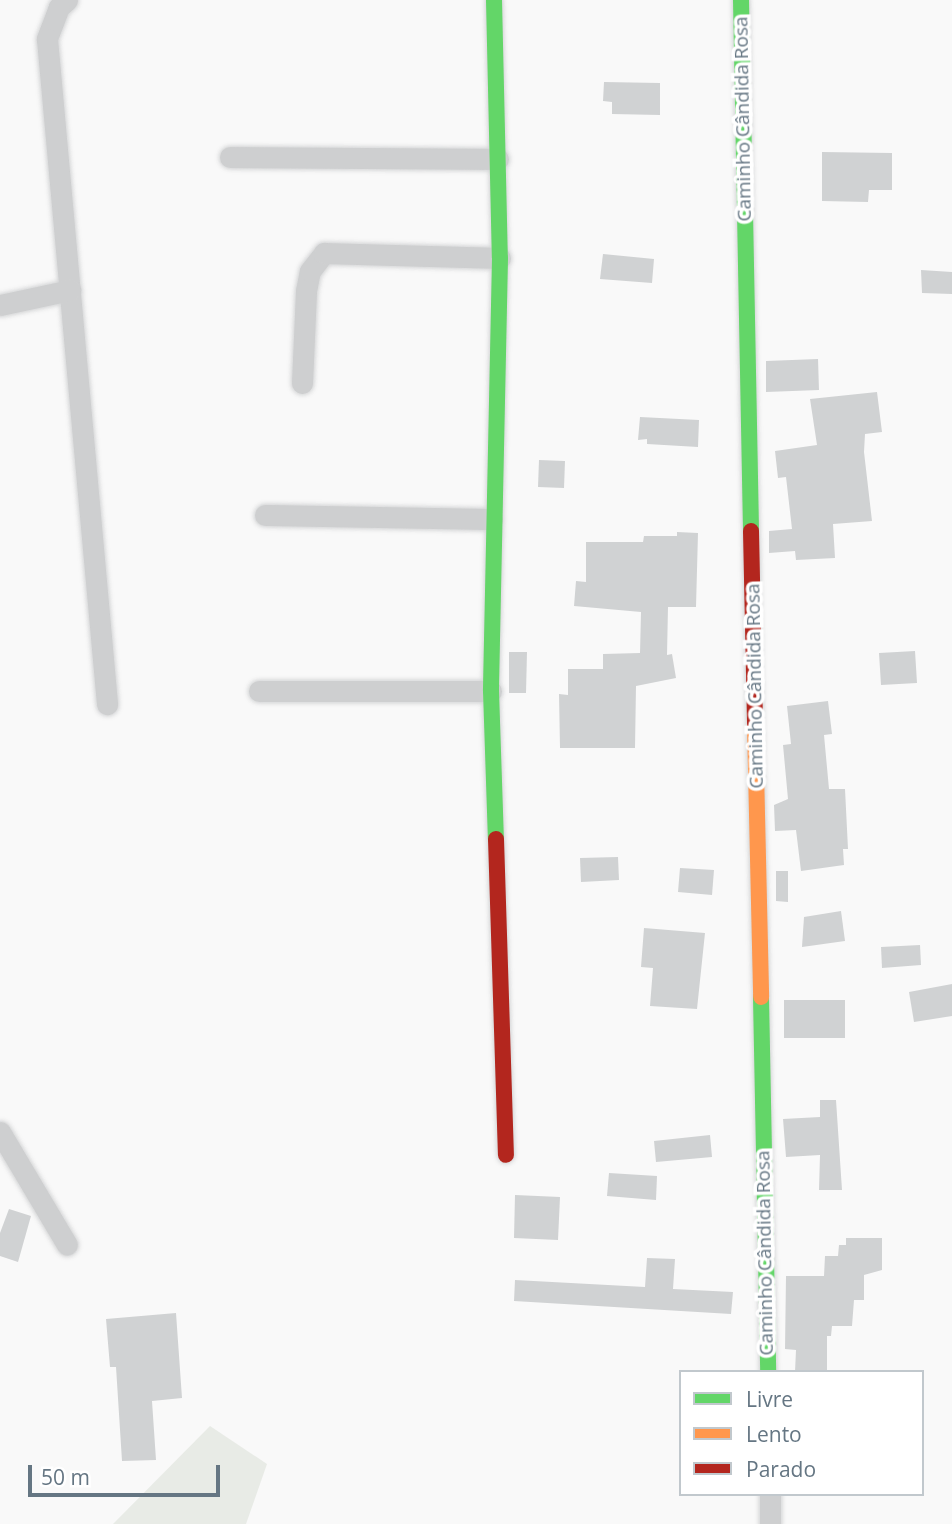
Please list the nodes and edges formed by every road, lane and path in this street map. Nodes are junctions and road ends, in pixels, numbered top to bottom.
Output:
1 (67, 0) edge
2 (494, 0) edge
3 (741, 0) edge
4 (230, 157) dead end
5 (498, 159) junction
6 (500, 258) junction
7 (70, 290) junction
8 (0, 305) edge
9 (302, 383) dead end
10 (265, 515) dead end
11 (492, 519) junction
12 (259, 691) dead end
13 (491, 691) junction
14 (107, 704) dead end
15 (0, 1132) edge
16 (506, 1154) dead end
17 (67, 1245) dead end
18 (768, 1370) edge
19 (770, 1496) edge
20 (770, 1524) edge

1 - 7 street
2 - 5 street
3 - 18 street, Caminho Cândida Rosa
4 - 5 street
5 - 6 street
6 - 9 street
6 - 11 street
7 - 8 street
7 - 14 street
10 - 11 street
11 - 13 street
12 - 13 street
13 - 16 street
15 - 17 street
19 - 20 street

